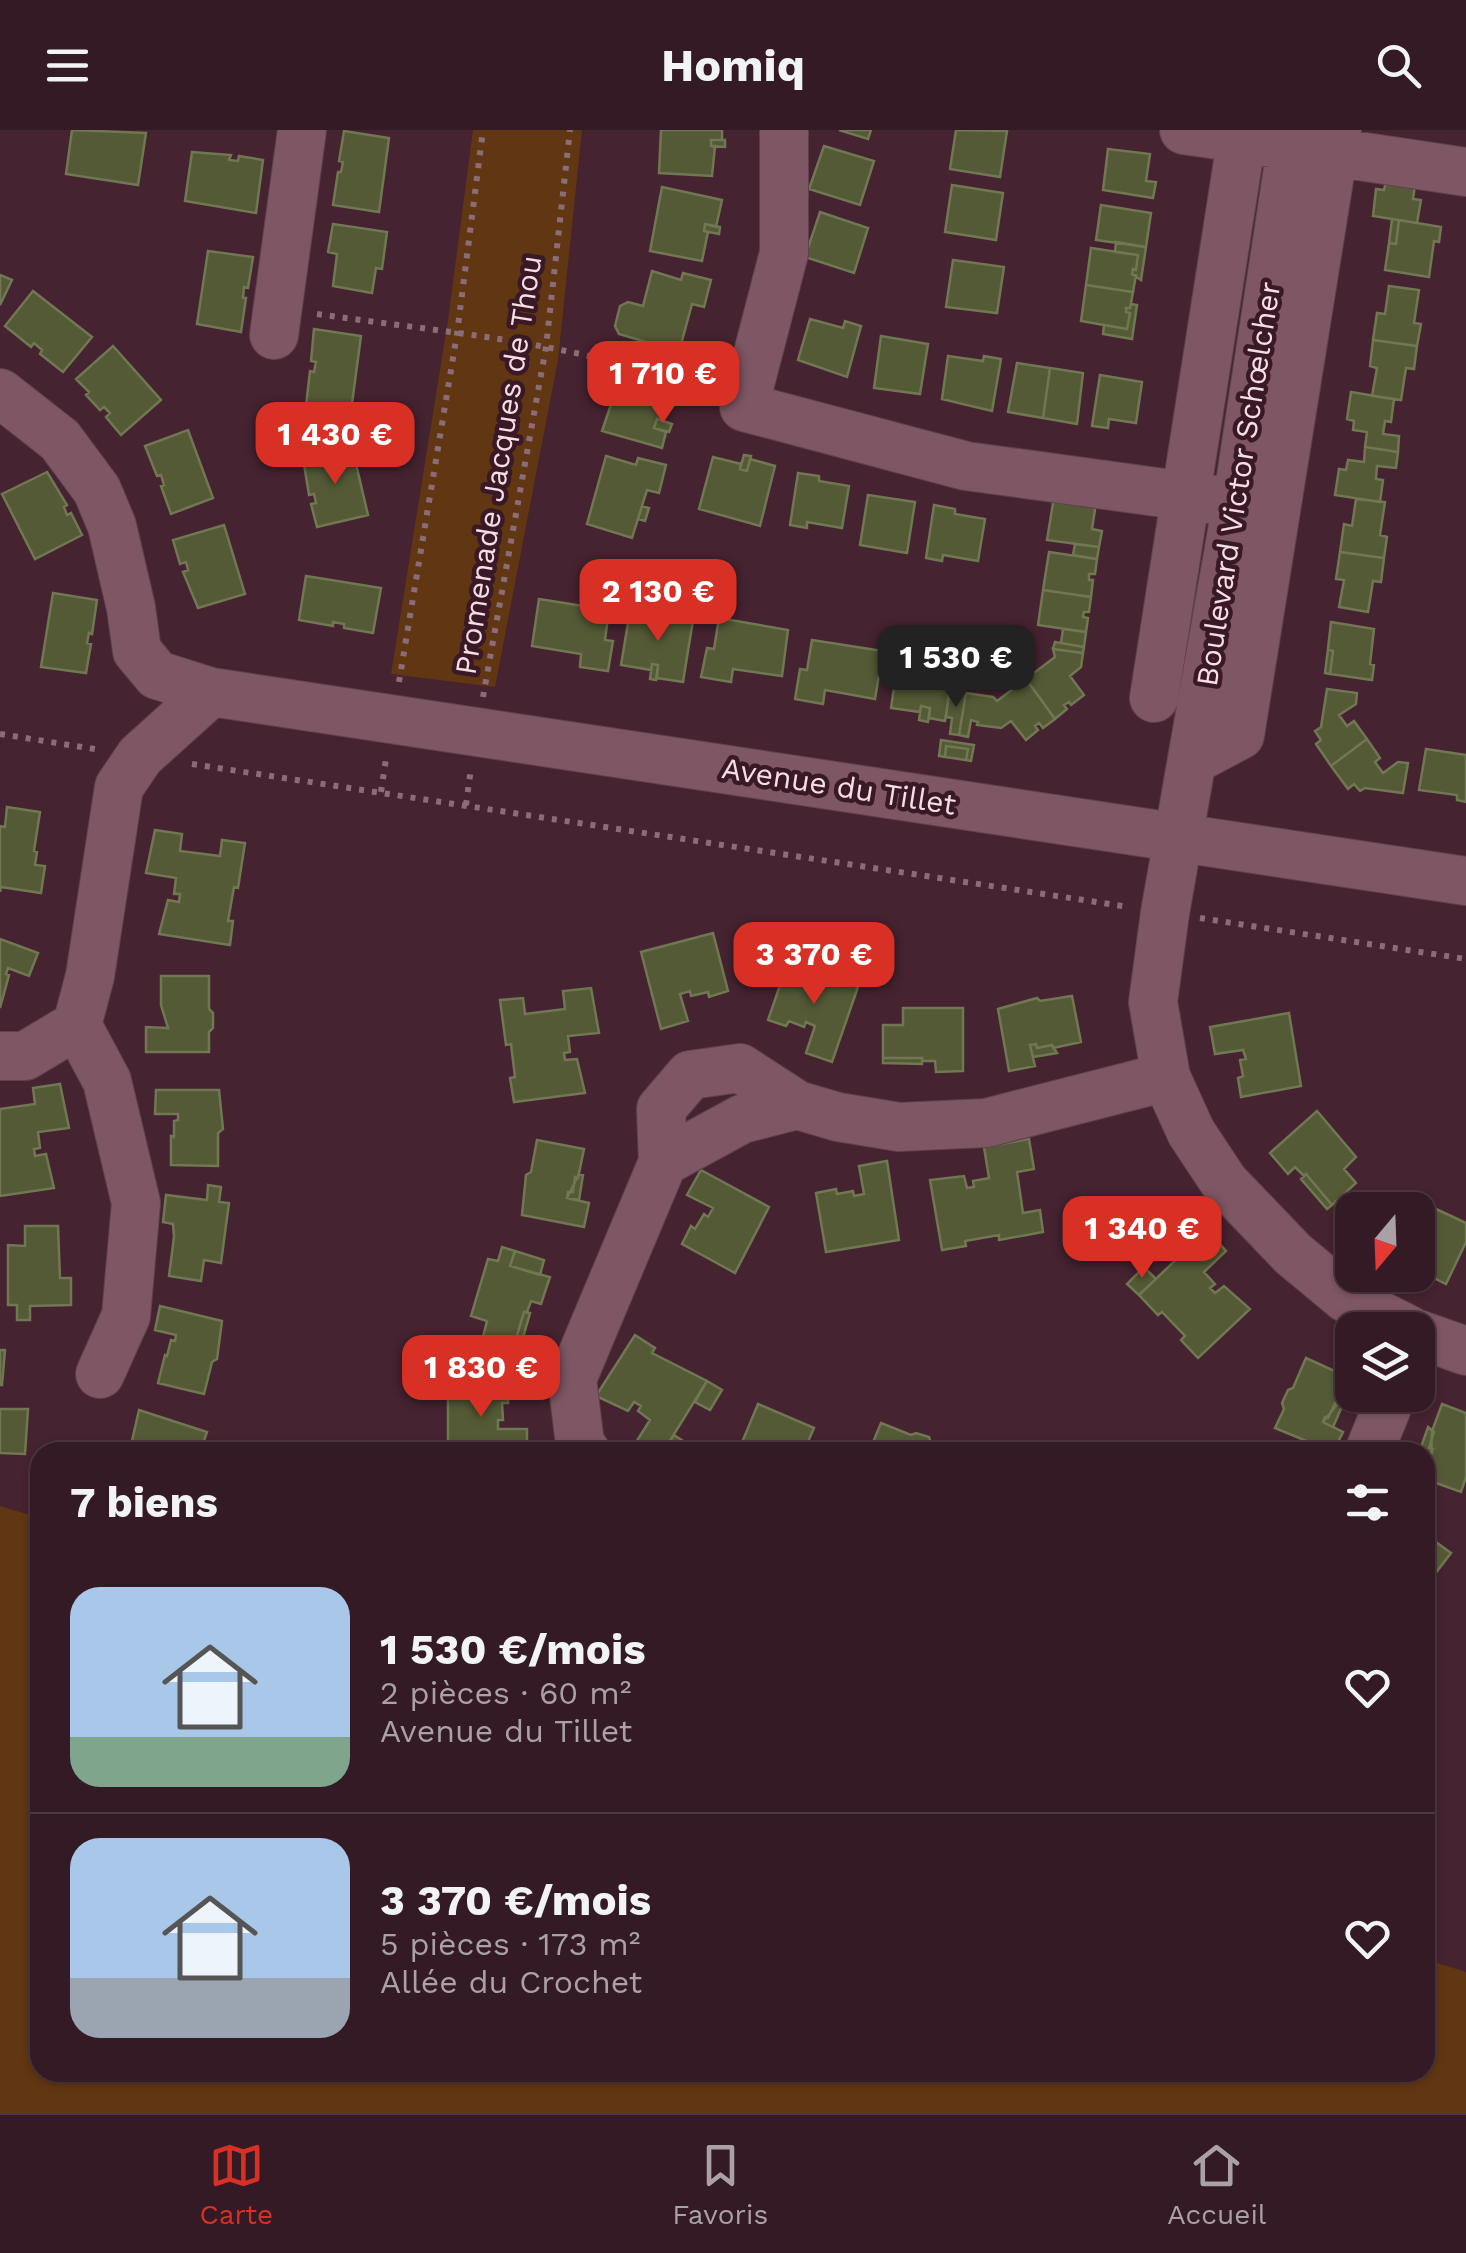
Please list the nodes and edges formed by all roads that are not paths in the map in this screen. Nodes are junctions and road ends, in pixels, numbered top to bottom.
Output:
1 (302, 130) edge
2 (784, 130) edge
3 (1184, 130) edge
4 (1242, 134) edge
5 (1314, 140) edge
6 (1466, 172) edge
7 (276, 322) road end
8 (0, 393) edge
9 (1186, 496) junction
10 (1236, 503) junction
11 (211, 692) junction
12 (1154, 698) dead end
13 (1193, 760) junction
14 (1180, 838) junction
15 (1466, 881) edge
16 (76, 1025) junction
17 (0, 1056) edge
18 (1166, 1076) junction
19 (798, 1105) junction
20 (662, 1162) junction
21 (1374, 1312) edge
22 (1435, 1340) edge
23 (1466, 1351) edge
24 (100, 1374) dead end
25 (1385, 1412) edge
26 (580, 1442) edge
27 (1373, 1442) edge

1 - 7 street
2 - 9 street
3 - 4 street
4 - 5 street
4 - 9 street
5 - 6 street
5 - 10 street, Boulevard Victor Schœlcher
5 - 13 street
8 - 11 street, Avenue du Tillet
9 - 10 street
9 - 12 street
10 - 13 street, Boulevard Victor Schœlcher
11 - 14 street, Avenue du Tillet
11 - 16 street
13 - 14 street, Boulevard Victor Schœlcher
14 - 15 street, Avenue du Tillet
14 - 18 street, Boulevard Victor Schœlcher
16 - 17 street
16 - 24 street
18 - 19 street
18 - 21 street, Boulevard Victor Schœlcher
19 - 20 street
19 - 20 street
20 - 26 street
22 - 23 street
25 - 27 street

